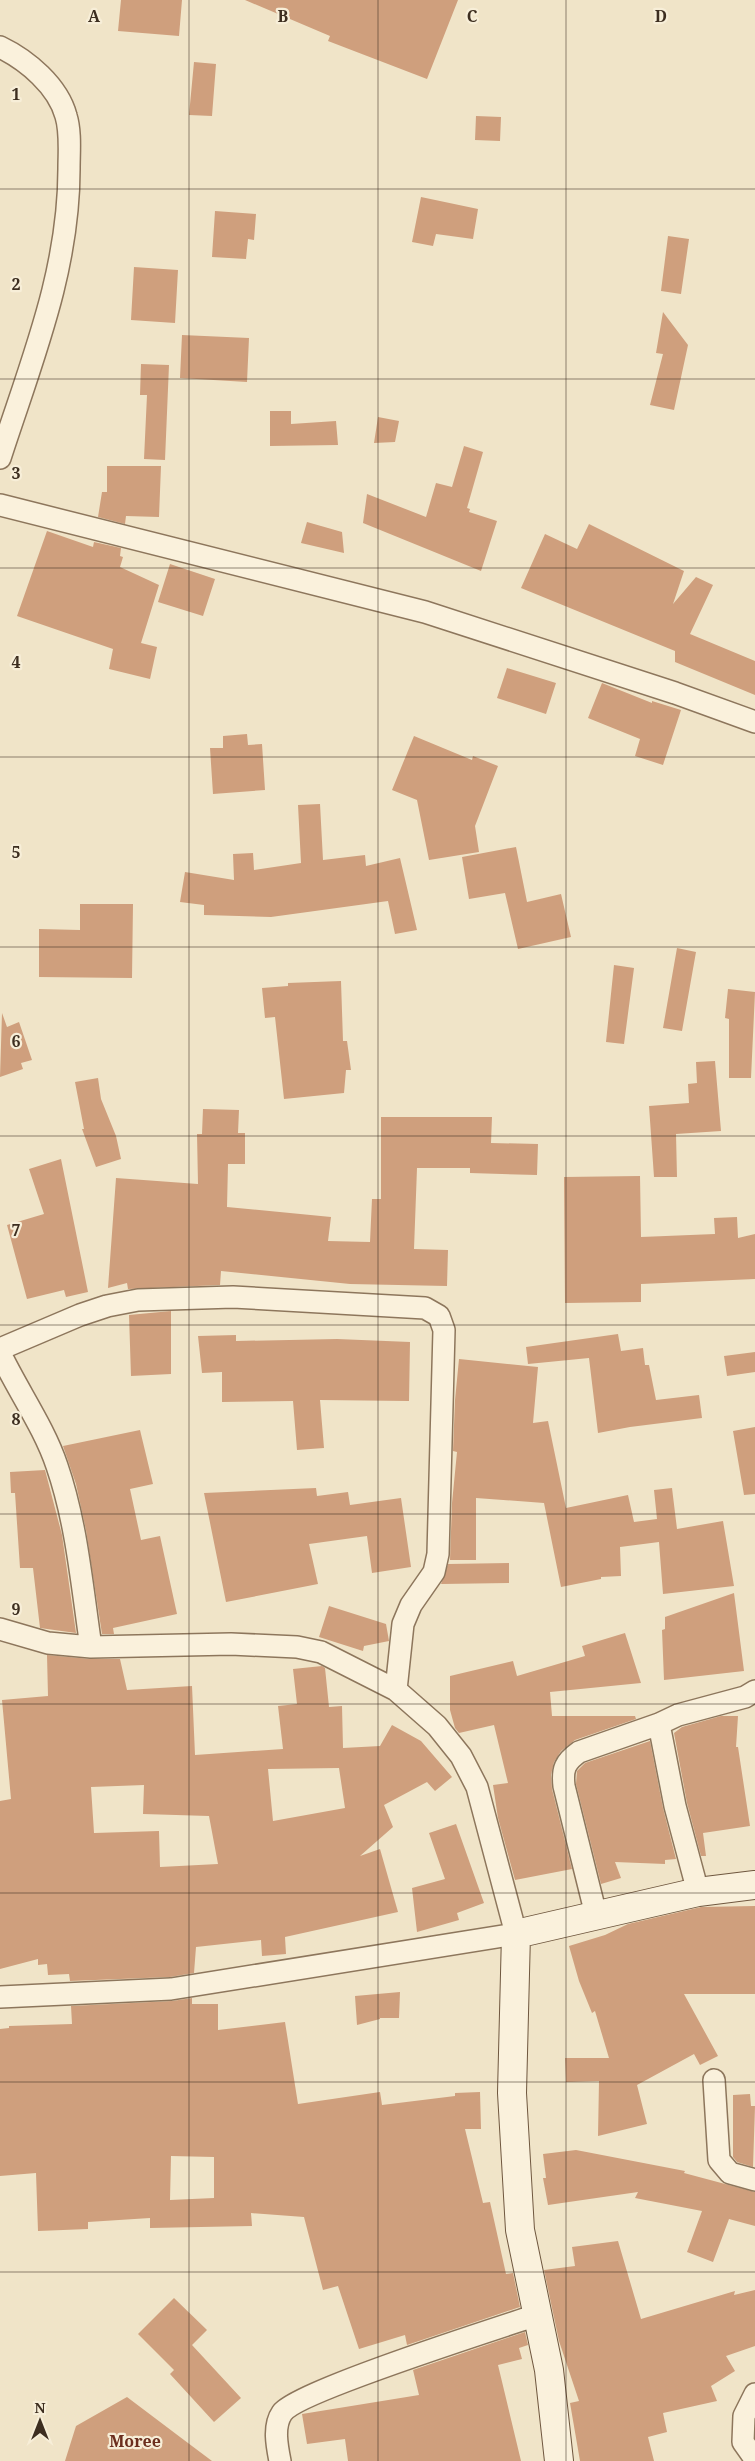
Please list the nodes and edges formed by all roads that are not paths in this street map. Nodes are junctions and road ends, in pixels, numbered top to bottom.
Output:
1 (0, 47) edge
2 (0, 458) edge
3 (0, 505) edge
4 (755, 722) edge
5 (0, 1349) edge
6 (0, 1354) edge
7 (0, 1629) edge
8 (91, 1647) junction
9 (396, 1690) junction
10 (755, 1691) edge
11 (659, 1724) junction
12 (755, 1885) edge
13 (698, 1892) junction
14 (596, 1915) junction
15 (516, 1934) junction
16 (0, 1998) edge
17 (714, 2080) dead end
18 (755, 2180) edge
19 (537, 2315) junction
20 (755, 2394) edge
21 (755, 2458) edge
22 (280, 2461) edge
23 (559, 2461) edge

1 - 2 street
3 - 4 street
5 - 9 street
6 - 8 street
7 - 8 street
8 - 9 street
9 - 15 street
10 - 11 street
11 - 13 street
11 - 14 street
12 - 13 street
13 - 14 street
14 - 15 street
15 - 16 street
15 - 19 street
17 - 18 street
19 - 22 street
19 - 23 street
20 - 21 street

